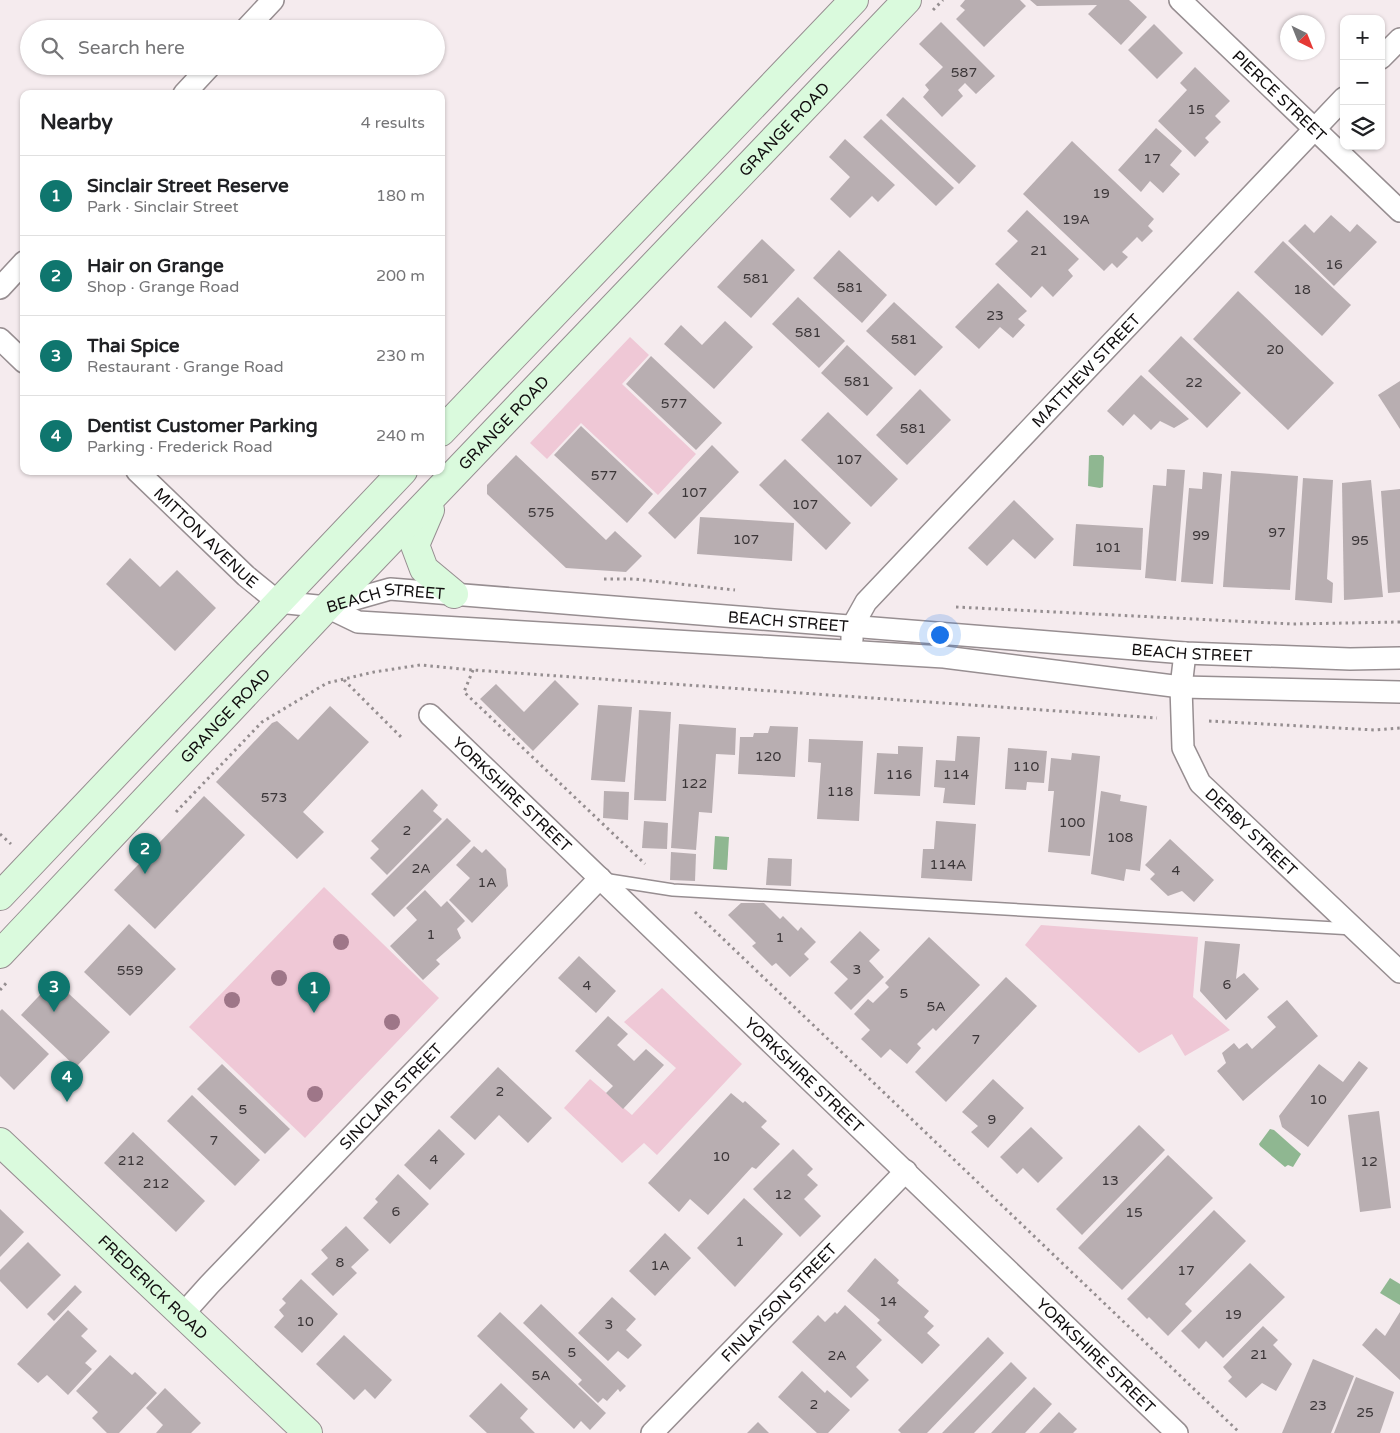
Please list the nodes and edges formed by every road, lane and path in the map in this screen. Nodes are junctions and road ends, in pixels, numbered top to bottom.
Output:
1 (273, 0) edge
2 (854, 0) edge
3 (907, 0) edge
4 (943, 0) edge
5 (1180, 0) edge
6 (930, 14) dead end
7 (254, 20) edge
8 (1400, 39) edge
9 (1385, 54) edge
10 (202, 75) edge
11 (188, 90) edge
12 (1340, 102) edge
13 (1314, 128) junction
14 (1400, 212) edge
15 (20, 266) edge
16 (0, 288) edge
17 (0, 339) edge
18 (20, 358) edge
19 (445, 428) edge
20 (141, 475) edge
21 (399, 475) edge
22 (436, 495) junction
23 (597, 579) dead end
24 (741, 590) dead end
25 (454, 594) junction
26 (278, 602) junction
27 (327, 607) junction
28 (953, 607) dead end
29 (1400, 622) edge
30 (852, 627) junction
31 (851, 653) junction
32 (1185, 653) junction
33 (1400, 658) edge
34 (473, 670) junction
35 (344, 680) junction
36 (1181, 687) junction
37 (1400, 692) edge
38 (430, 715) dead end
39 (1163, 718) dead end
40 (1208, 721) dead end
41 (1400, 728) edge
42 (401, 737) dead end
43 (169, 818) dead end
44 (0, 834) edge
45 (11, 844) dead end
46 (600, 878) junction
47 (672, 890) junction
48 (0, 896) edge
49 (1354, 929) junction
50 (6, 966) edge
51 (1400, 972) edge
52 (0, 990) edge
53 (0, 1142) edge
54 (906, 1171) junction
55 (183, 1314) junction
56 (308, 1433) edge
57 (652, 1433) edge
58 (1178, 1433) edge
59 (1240, 1433) edge

1 - 7 street
2 - 19 main road
3 - 22 main road, GRANGE ROAD
4 - 6 path
5 - 13 street, PIERCE STREET
8 - 9 street
10 - 11 street
12 - 13 street, MATTHEW STREET
13 - 14 street, PIERCE STREET
13 - 30 street, MATTHEW STREET
15 - 16 street
17 - 18 street
20 - 26 street, MITTON AVENUE
21 - 26 main road
22 - 25 main road
22 - 27 main road, GRANGE ROAD
23 - 24 path
25 - 27 street, BEACH STREET
25 - 30 street, BEACH STREET
26 - 27 street
26 - 48 main road
27 - 31 street, BEACH STREET
27 - 50 main road, GRANGE ROAD
28 - 29 path
30 - 31 street, MATTHEW STREET
30 - 32 street, BEACH STREET
31 - 36 street, BEACH STREET
32 - 33 street, BEACH STREET
32 - 36 street, DERBY STREET
34 - 35 path
34 - 39 path
34 - 47 path
35 - 42 path
35 - 43 path
36 - 37 street, BEACH STREET
36 - 49 street, DERBY STREET
38 - 46 street, YORKSHIRE STREET
40 - 41 path
44 - 45 path
46 - 47 lane
46 - 54 street, YORKSHIRE STREET
46 - 55 street, SINCLAIR STREET
47 - 49 lane
47 - 59 path
49 - 51 street, DERBY STREET
50 - 52 path
53 - 55 main road, FREDERICK ROAD
54 - 57 street, FINLAYSON STREET
54 - 58 street, YORKSHIRE STREET
55 - 56 main road, FREDERICK ROAD

